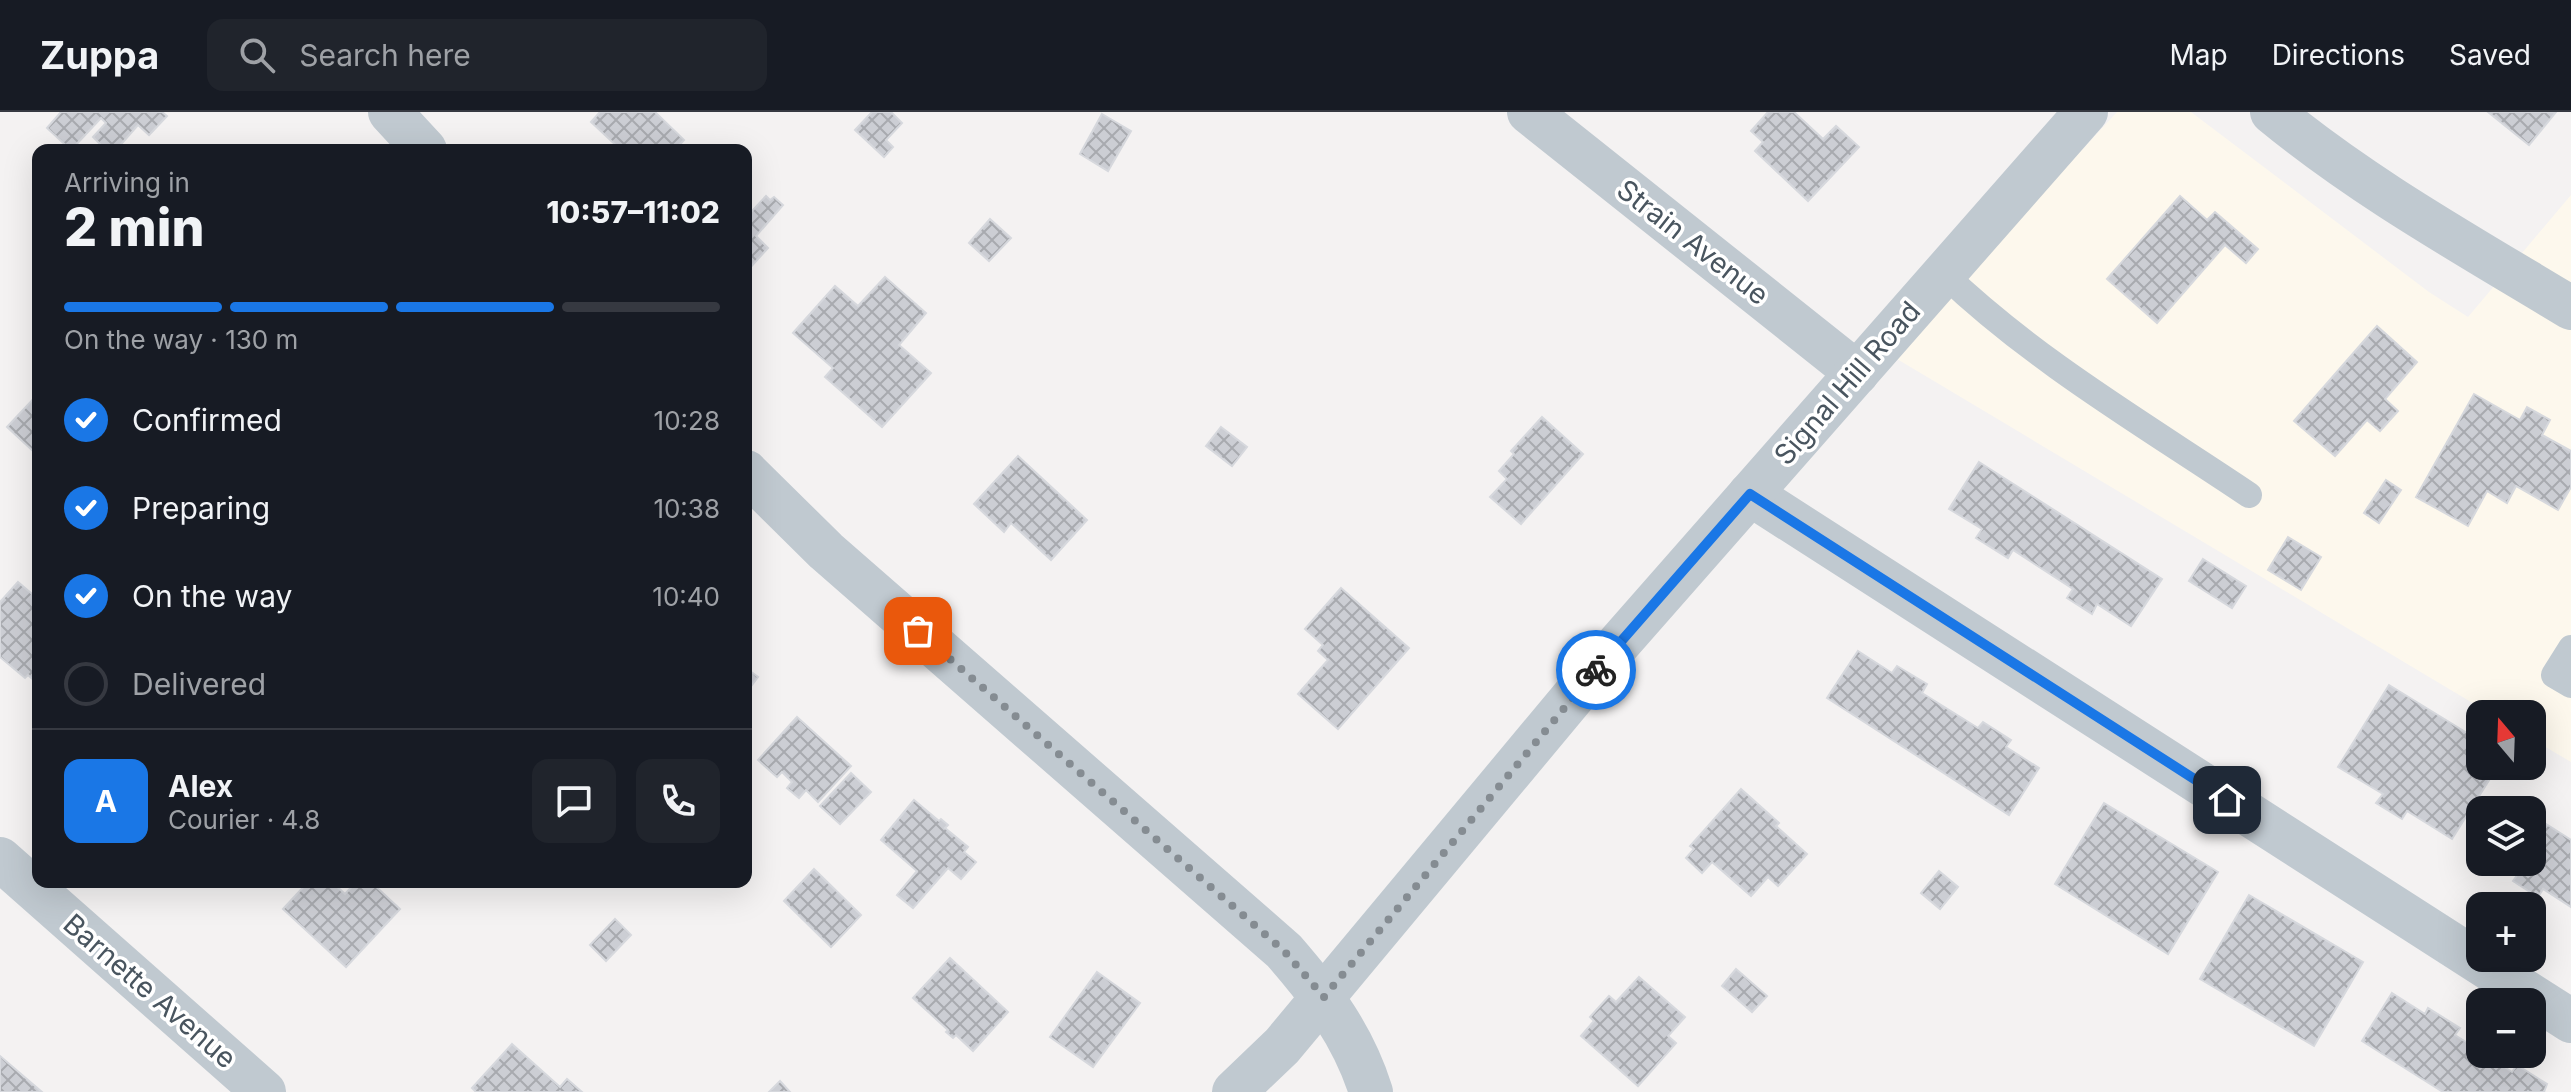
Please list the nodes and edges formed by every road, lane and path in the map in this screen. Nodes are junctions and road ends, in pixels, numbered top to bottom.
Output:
1 (390, 112) edge
2 (1529, 112) edge
3 (2086, 112) edge
4 (2272, 112) edge
5 (419, 144) edge
6 (1944, 274) junction
7 (2571, 308) edge
8 (1857, 373) junction
9 (752, 478) edge
10 (1750, 494) junction
11 (2249, 495) dead end
12 (2571, 648) edge
13 (2571, 685) edge
14 (0, 859) edge
15 (32, 887) edge
16 (33, 888) edge
17 (1324, 997) junction
18 (2571, 1021) edge
19 (264, 1092) edge
20 (1234, 1092) edge
21 (1371, 1092) edge

1 - 5 street
2 - 8 street, Strain Avenue
3 - 6 street, Signal Hill Road
4 - 7 street
6 - 8 street, Signal Hill Road
6 - 11 lane
8 - 10 street, Signal Hill Road
9 - 17 street
10 - 17 street, Signal Hill Road
10 - 18 street
12 - 13 lane
14 - 15 street, Barnette Avenue
16 - 19 street, Barnette Avenue
17 - 20 street, Signal Hill Road
17 - 21 street

